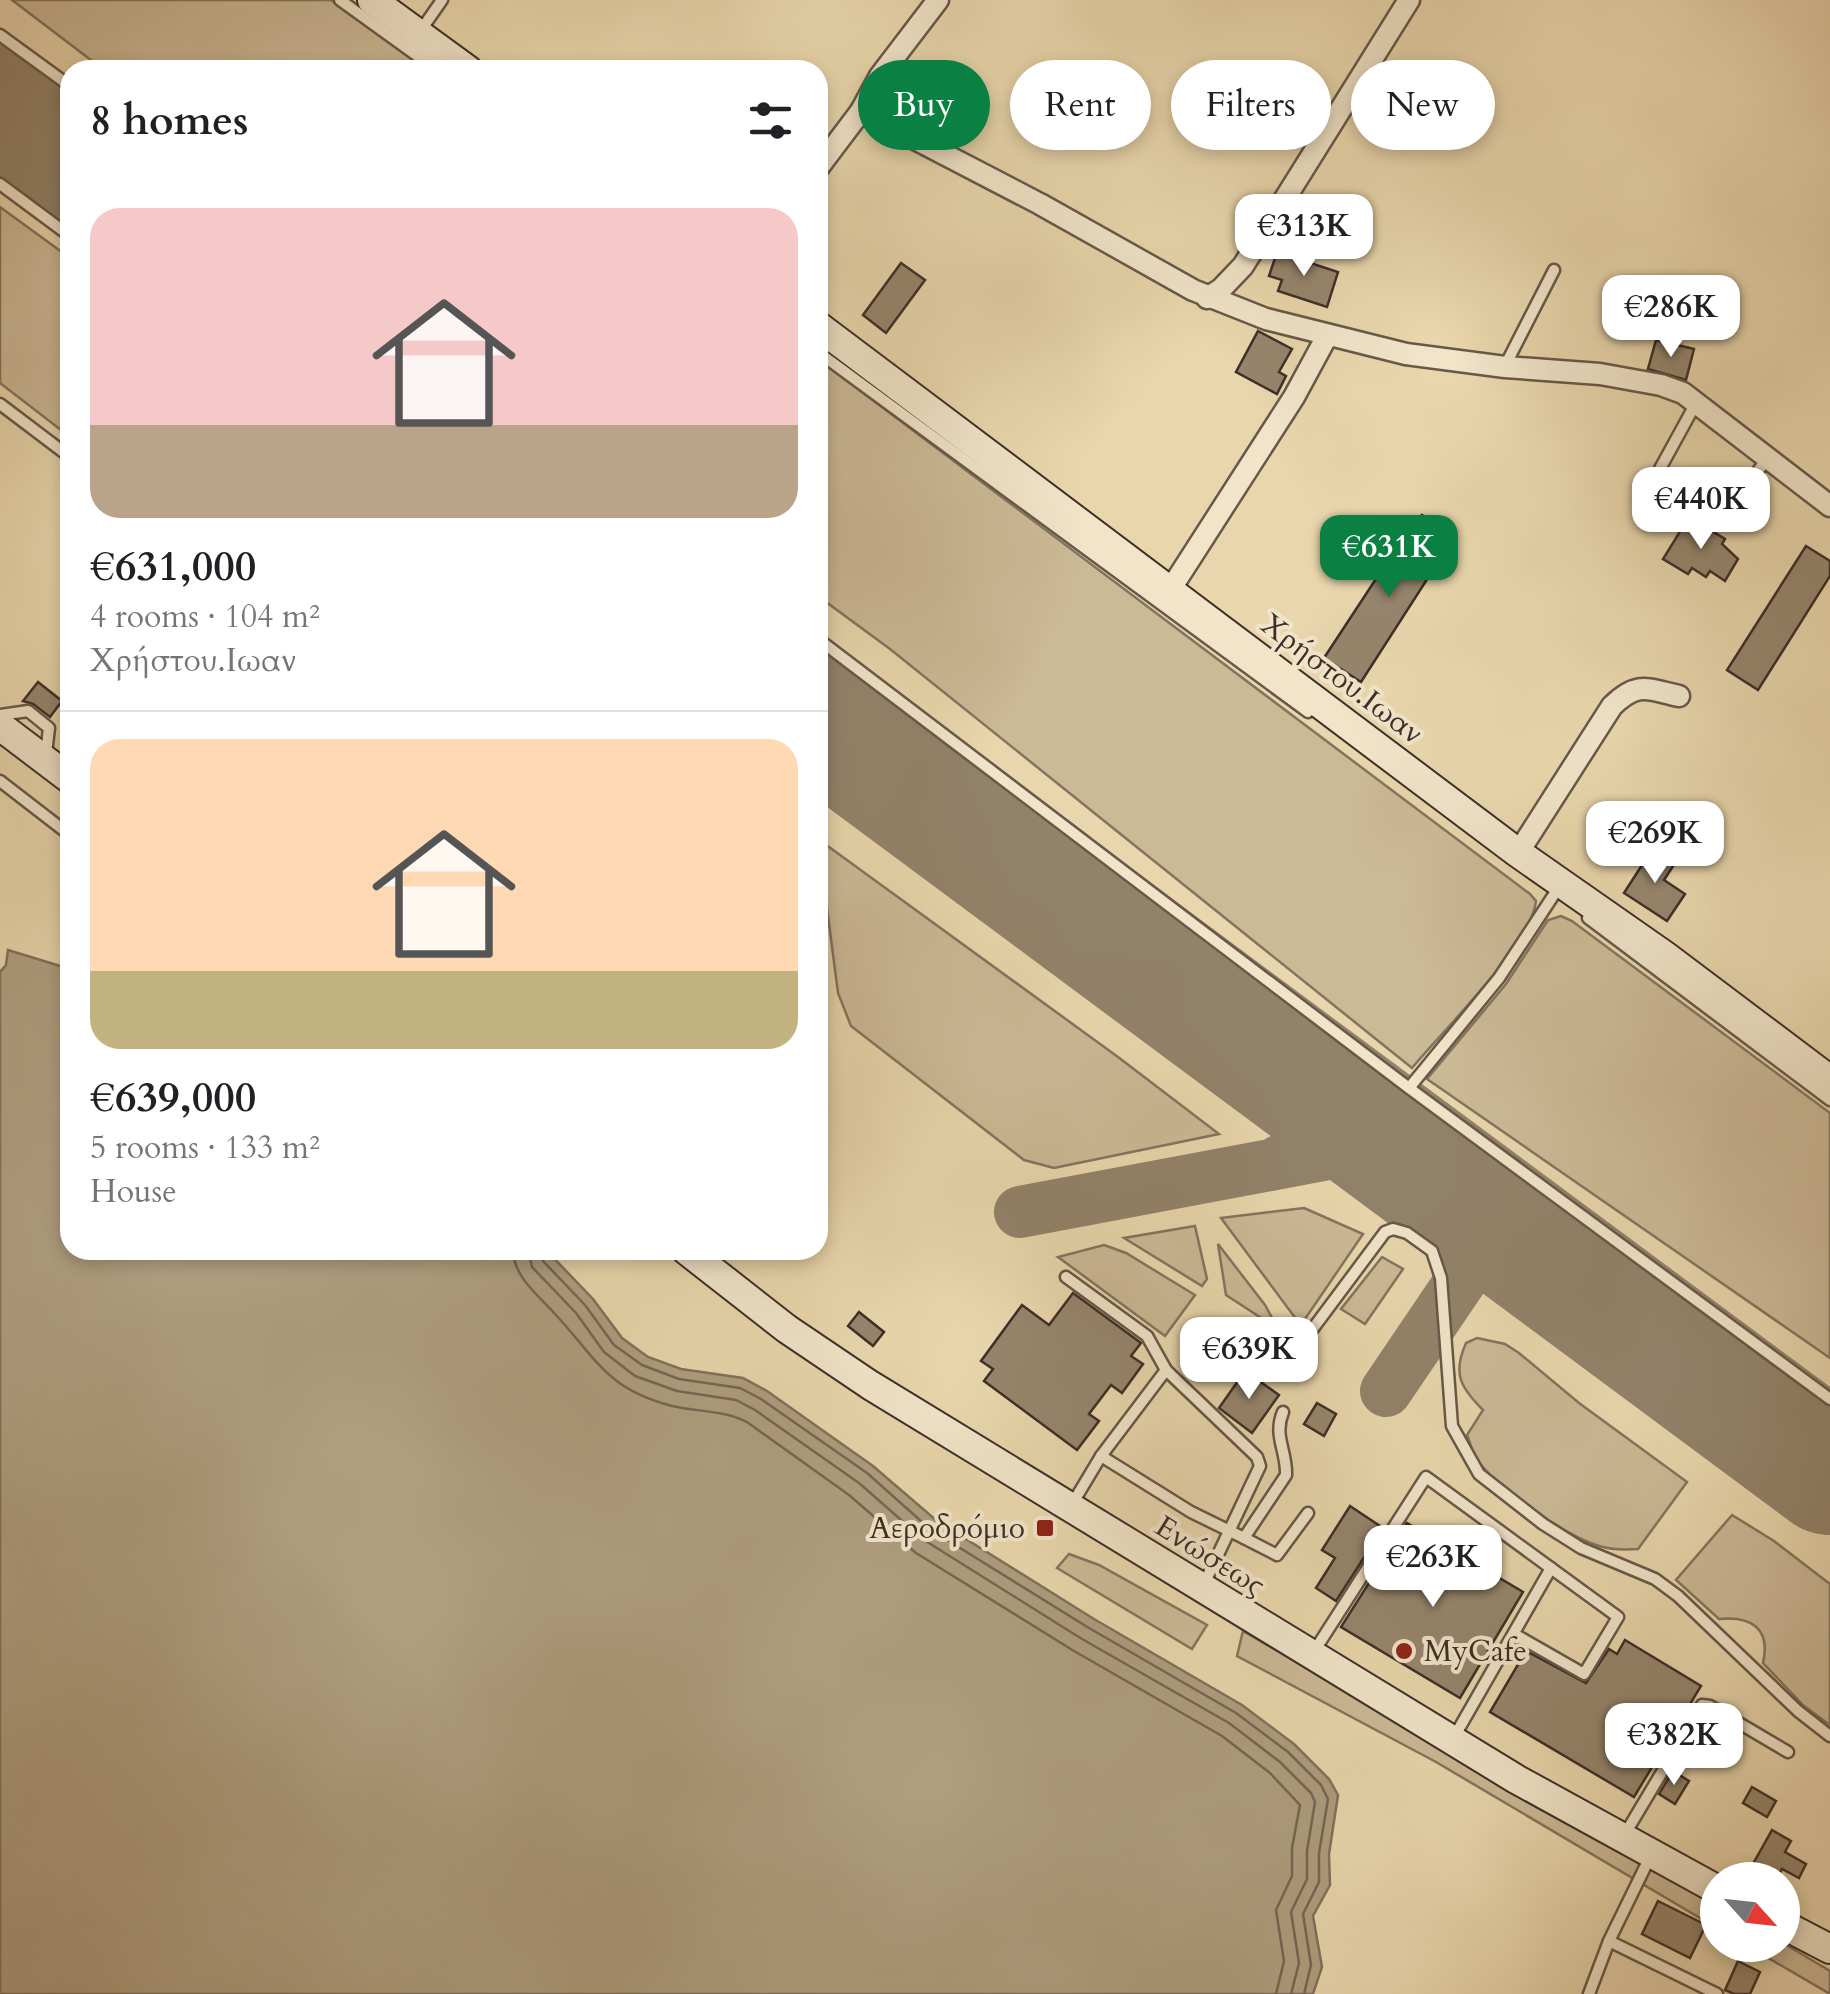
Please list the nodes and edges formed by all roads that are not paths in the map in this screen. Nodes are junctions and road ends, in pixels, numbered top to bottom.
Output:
1 (340, 0) edge
2 (372, 0) edge
3 (442, 0) edge
4 (938, 0) edge
5 (1409, 0) edge
6 (418, 34) junction
7 (0, 36) edge
8 (423, 60) edge
9 (454, 60) edge
10 (892, 60) edge
11 (60, 79) edge
12 (858, 114) edge
13 (937, 150) edge
14 (828, 155) edge
15 (0, 184) edge
16 (60, 229) edge
17 (1554, 270) dead end
18 (1207, 298) junction
19 (828, 334) edge
20 (1328, 336) junction
21 (828, 359) edge
22 (1504, 367) junction
23 (1696, 403) junction
24 (0, 404) edge
25 (60, 449) edge
26 (1766, 460) junction
27 (1644, 498) dead end
28 (1830, 506) edge
29 (1723, 517) dead end
30 (1170, 590) junction
31 (828, 648) edge
32 (1680, 696) dead end
33 (0, 715) edge
34 (1316, 718) dead end
35 (0, 726) edge
36 (1348, 742) dead end
37 (46, 760) junction
38 (60, 771) edge
39 (0, 781) edge
40 (60, 827) edge
41 (1518, 854) junction
42 (1555, 894) junction
43 (1830, 1080) edge
44 (1409, 1088) junction
45 (1830, 1100) edge
46 (699, 1260) edge
47 (1066, 1277) dead end
48 (1210, 1325) dead end
49 (1166, 1370) junction
50 (1830, 1400) edge
51 (1283, 1412) dead end
52 (1102, 1456) junction
53 (1070, 1507) junction
54 (1308, 1513) dead end
55 (1230, 1533) junction
56 (1244, 1538) junction
57 (1551, 1568) junction
58 (1202, 1588) junction
59 (1514, 1634) junction
60 (1311, 1656) junction
61 (1830, 1736) edge
62 (1452, 1740) junction
63 (1788, 1752) dead end
64 (1622, 1840) junction
65 (1651, 1855) junction
66 (1700, 1881) edge
67 (1800, 1933) edge
68 (1609, 1942) junction
69 (1830, 1948) edge
70 (1589, 1994) edge
71 (1718, 1994) edge

1 - 8 lane
2 - 6 street
3 - 6 lane
4 - 10 street
5 - 18 street
6 - 9 street
7 - 11 lane
12 - 14 street
13 - 18 street
15 - 16 lane
17 - 22 lane
18 - 20 street
19 - 30 street, Χρήστου.Ιωαν
20 - 22 street
20 - 30 street
21 - 34 lane
22 - 23 street
23 - 26 street
23 - 27 lane
24 - 25 lane
26 - 28 street
26 - 29 lane
30 - 41 street, Χρήστου.Ιωαν
31 - 44 lane
32 - 41 street
33 - 37 lane
35 - 37 street
36 - 42 lane
37 - 38 street
39 - 40 lane
41 - 43 street, Χρήστου.Ιωαν
42 - 44 lane
42 - 45 lane
44 - 50 lane
46 - 53 street, Ενώσεως
47 - 49 lane
48 - 61 lane
49 - 52 lane
49 - 55 lane
51 - 56 lane
52 - 53 lane
52 - 55 lane
53 - 58 street, Ενώσεως
54 - 56 lane
55 - 56 lane
55 - 58 lane
57 - 59 lane
57 - 59 lane
57 - 60 lane
58 - 60 street, Ενώσεως
59 - 62 lane
60 - 62 street, Ενώσεως
62 - 64 street, Ενώσεως
63 - 64 lane
64 - 65 street, Ενώσεως
65 - 66 street, Ενώσεως
65 - 68 lane
67 - 69 street
68 - 70 lane
68 - 71 lane

